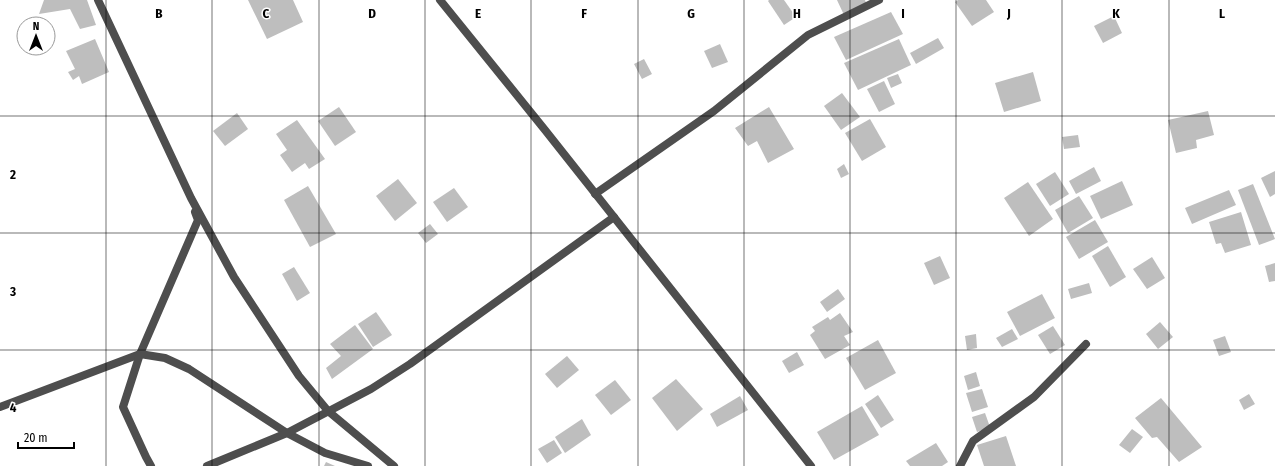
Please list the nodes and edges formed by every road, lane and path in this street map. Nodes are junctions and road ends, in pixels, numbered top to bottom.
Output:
1 (98, 0) edge
2 (440, 0) edge
3 (879, 0) edge
4 (595, 194) junction
5 (191, 198) junction
6 (614, 217) junction
7 (1086, 344) dead end
8 (140, 354) junction
9 (0, 407) edge
10 (328, 411) junction
11 (287, 433) junction
12 (151, 466) edge
13 (207, 466) edge
14 (368, 466) edge
15 (394, 466) edge
16 (811, 466) edge
17 (960, 466) edge

1 - 5 street
2 - 4 street
3 - 4 street
4 - 6 street
5 - 8 street
5 - 10 street
6 - 10 street
6 - 16 street
7 - 17 street
8 - 9 street
8 - 11 street
8 - 12 street
10 - 11 street
10 - 15 street
11 - 13 street
11 - 14 street

